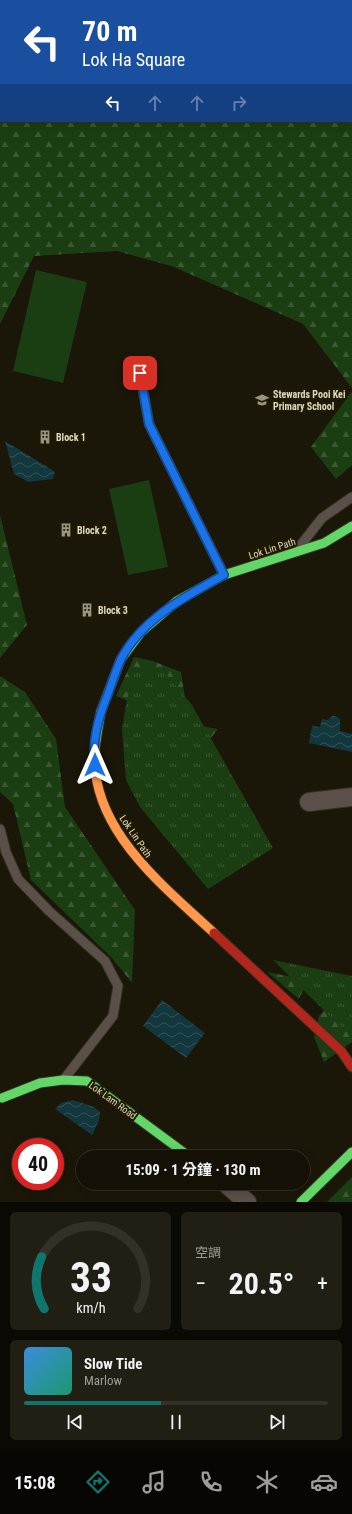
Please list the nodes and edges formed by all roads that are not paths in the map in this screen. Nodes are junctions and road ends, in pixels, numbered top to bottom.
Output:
1 (140, 373) dead end
2 (352, 497) edge
3 (352, 526) edge
4 (295, 552) junction
5 (224, 575) junction
6 (352, 797) edge
7 (309, 802) dead end
8 (0, 829) edge
9 (341, 1051) junction
10 (352, 1054) edge
11 (352, 1067) edge
12 (63, 1080) junction
13 (2, 1098) dead end
14 (181, 1150) edge
15 (352, 1152) edge
16 (233, 1190) edge
17 (247, 1202) edge
18 (301, 1202) edge

1 - 5 street
2 - 4 lane
3 - 4 street, Lok Lin Path
4 - 5 street, Lok Lin Path
5 - 9 street, Lok Lin Path
6 - 7 street
8 - 12 lane
9 - 10 street, Lok Lin Path
9 - 11 street, Lok Lin Path
12 - 13 street, Lok Lam Road
12 - 14 street, Lok Lam Road
15 - 18 street
16 - 17 street

